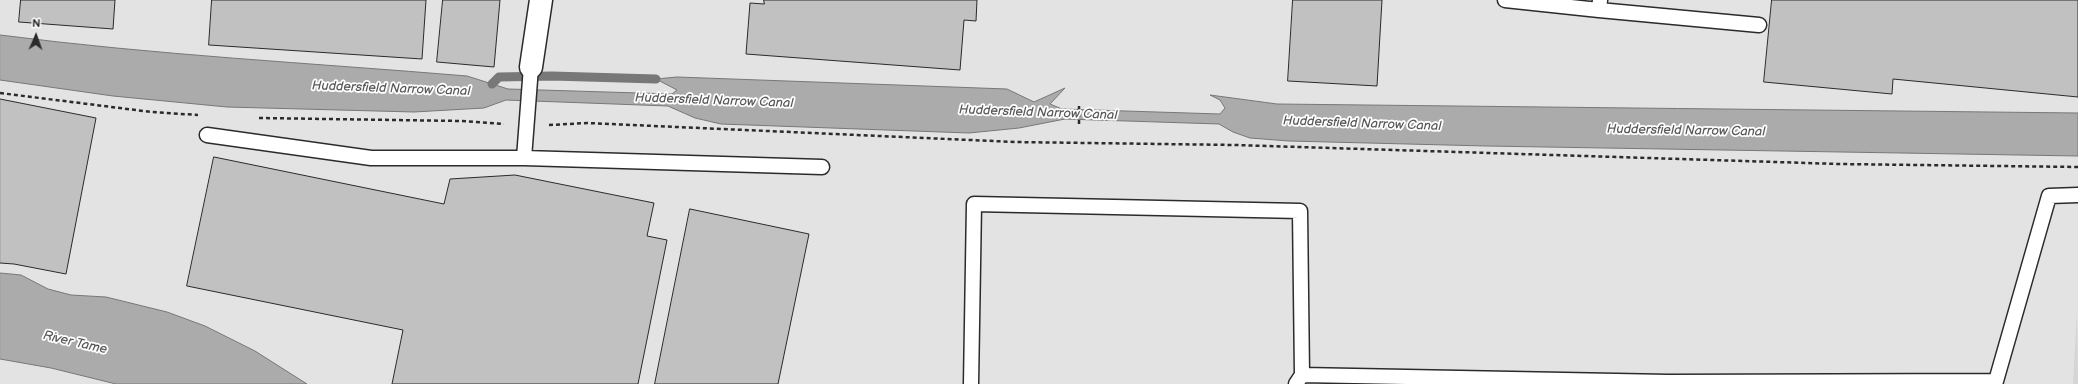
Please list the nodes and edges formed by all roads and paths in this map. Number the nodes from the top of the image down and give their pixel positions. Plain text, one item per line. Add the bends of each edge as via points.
1 (541, 0) edge
2 (1505, 0) edge
3 (1600, 5) edge
4 (1759, 25) dead end
5 (531, 68) joint
6 (0, 92) edge
7 (1080, 105) dead end
8 (205, 115) dead end
9 (251, 118) dead end
10 (461, 121) dead end
11 (587, 123) dead end
12 (1079, 124) dead end
13 (207, 135) dead end
14 (524, 158) junction
15 (822, 167) dead end
16 (2078, 167) edge
17 (2078, 196) edge
18 (1299, 379) edge
19 (971, 384) edge

1 - 5 street
2 - 3 lane
3 - 4 lane
5 - 14 lane
6 - 8 path via 151,112
7 - 12 path
9 - 10 path
11 - 16 path via 1015,142 1235,145 1831,163
13 - 14 lane via 371,158
14 - 15 lane
17 - 18 lane via 2049,196 1996,381
18 - 19 lane via 1300,212 974,204

